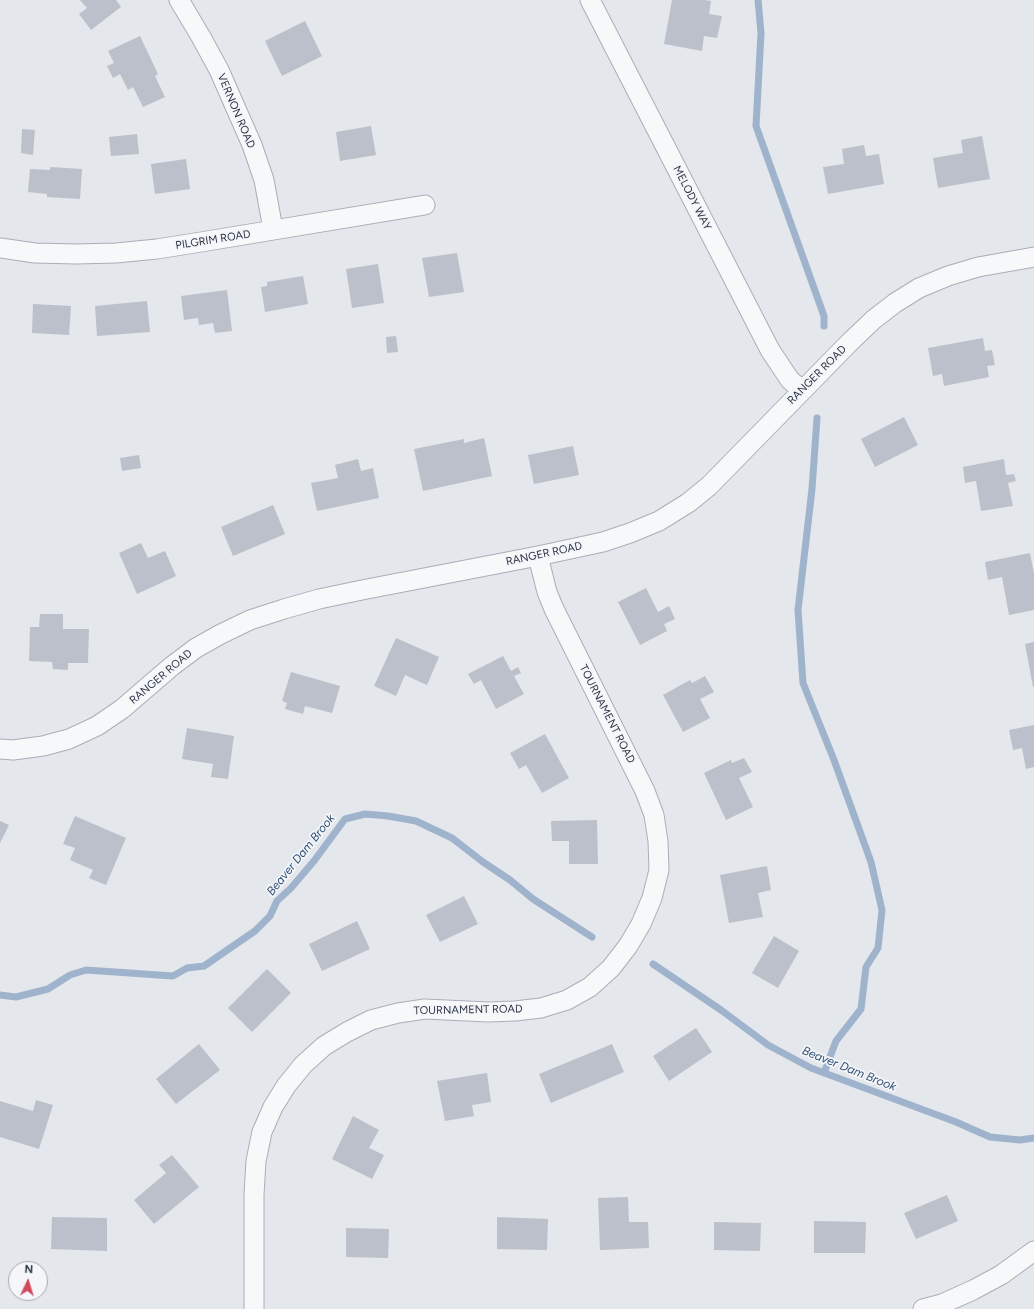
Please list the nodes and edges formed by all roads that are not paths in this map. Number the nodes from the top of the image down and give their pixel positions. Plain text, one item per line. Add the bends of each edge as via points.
1 (179, 0) edge
2 (590, 0) edge
3 (425, 205) dead end
4 (273, 230) junction
5 (0, 248) edge
6 (1034, 257) edge
7 (802, 390) junction
8 (538, 556) junction
9 (0, 749) edge
10 (1034, 1251) edge
11 (254, 1309) edge
12 (923, 1309) edge

1 - 4 street, VERNON ROAD via 219,70 246,131 264,180
2 - 7 street, MELODY WAY via 770,350 790,380
3 - 4 street, PILGRIM ROAD
4 - 5 street, PILGRIM ROAD via 179,246 116,253 42,253
6 - 7 street, RANGER ROAD via 978,267 919,288 873,320
7 - 8 street, RANGER ROAD via 709,486 688,503 659,521 630,533 603,542
8 - 9 street, RANGER ROAD via 320,599 250,620 196,648 122,710 97,726 69,739 43,746
8 - 11 street, TOURNAMENT ROAD via 554,609 645,791 654,815 659,870 652,898 641,924 612,968 590,987 567,1000 541,1008 515,1011 425,1009 398,1013 371,1020 347,1032 324,1046 303,1065 273,1107 262,1132 256,1161
10 - 12 street via 1001,1275 973,1290 942,1304

